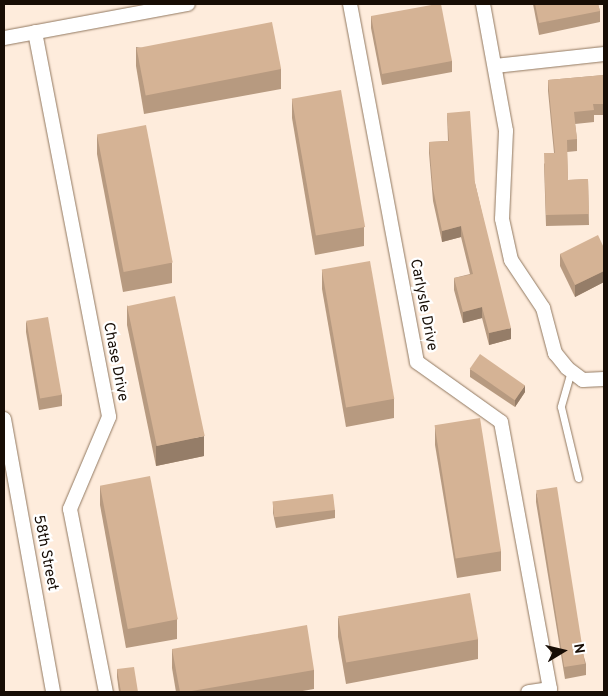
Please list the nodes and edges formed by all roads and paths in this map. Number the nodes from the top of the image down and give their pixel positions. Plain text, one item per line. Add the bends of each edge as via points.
1 (188, 4) edge
2 (350, 4) edge
3 (483, 4) edge
4 (35, 32) junction
5 (4, 38) edge
6 (604, 54) edge
7 (495, 66) junction
8 (571, 372) junction
9 (604, 379) edge
10 (4, 419) edge
11 (578, 478) dead end
12 (53, 692) edge
13 (106, 692) edge
14 (528, 692) edge

1 - 4 street
2 - 14 street, Carlysle Drive via 417,362 501,422 550,689
3 - 7 street
4 - 5 street
4 - 13 street, Chase Drive via 109,417 70,509
6 - 7 street
7 - 8 street via 506,131 502,219 511,260 543,308 555,353
8 - 9 street via 583,380
8 - 11 lane via 561,407
10 - 12 street, 58th Street

